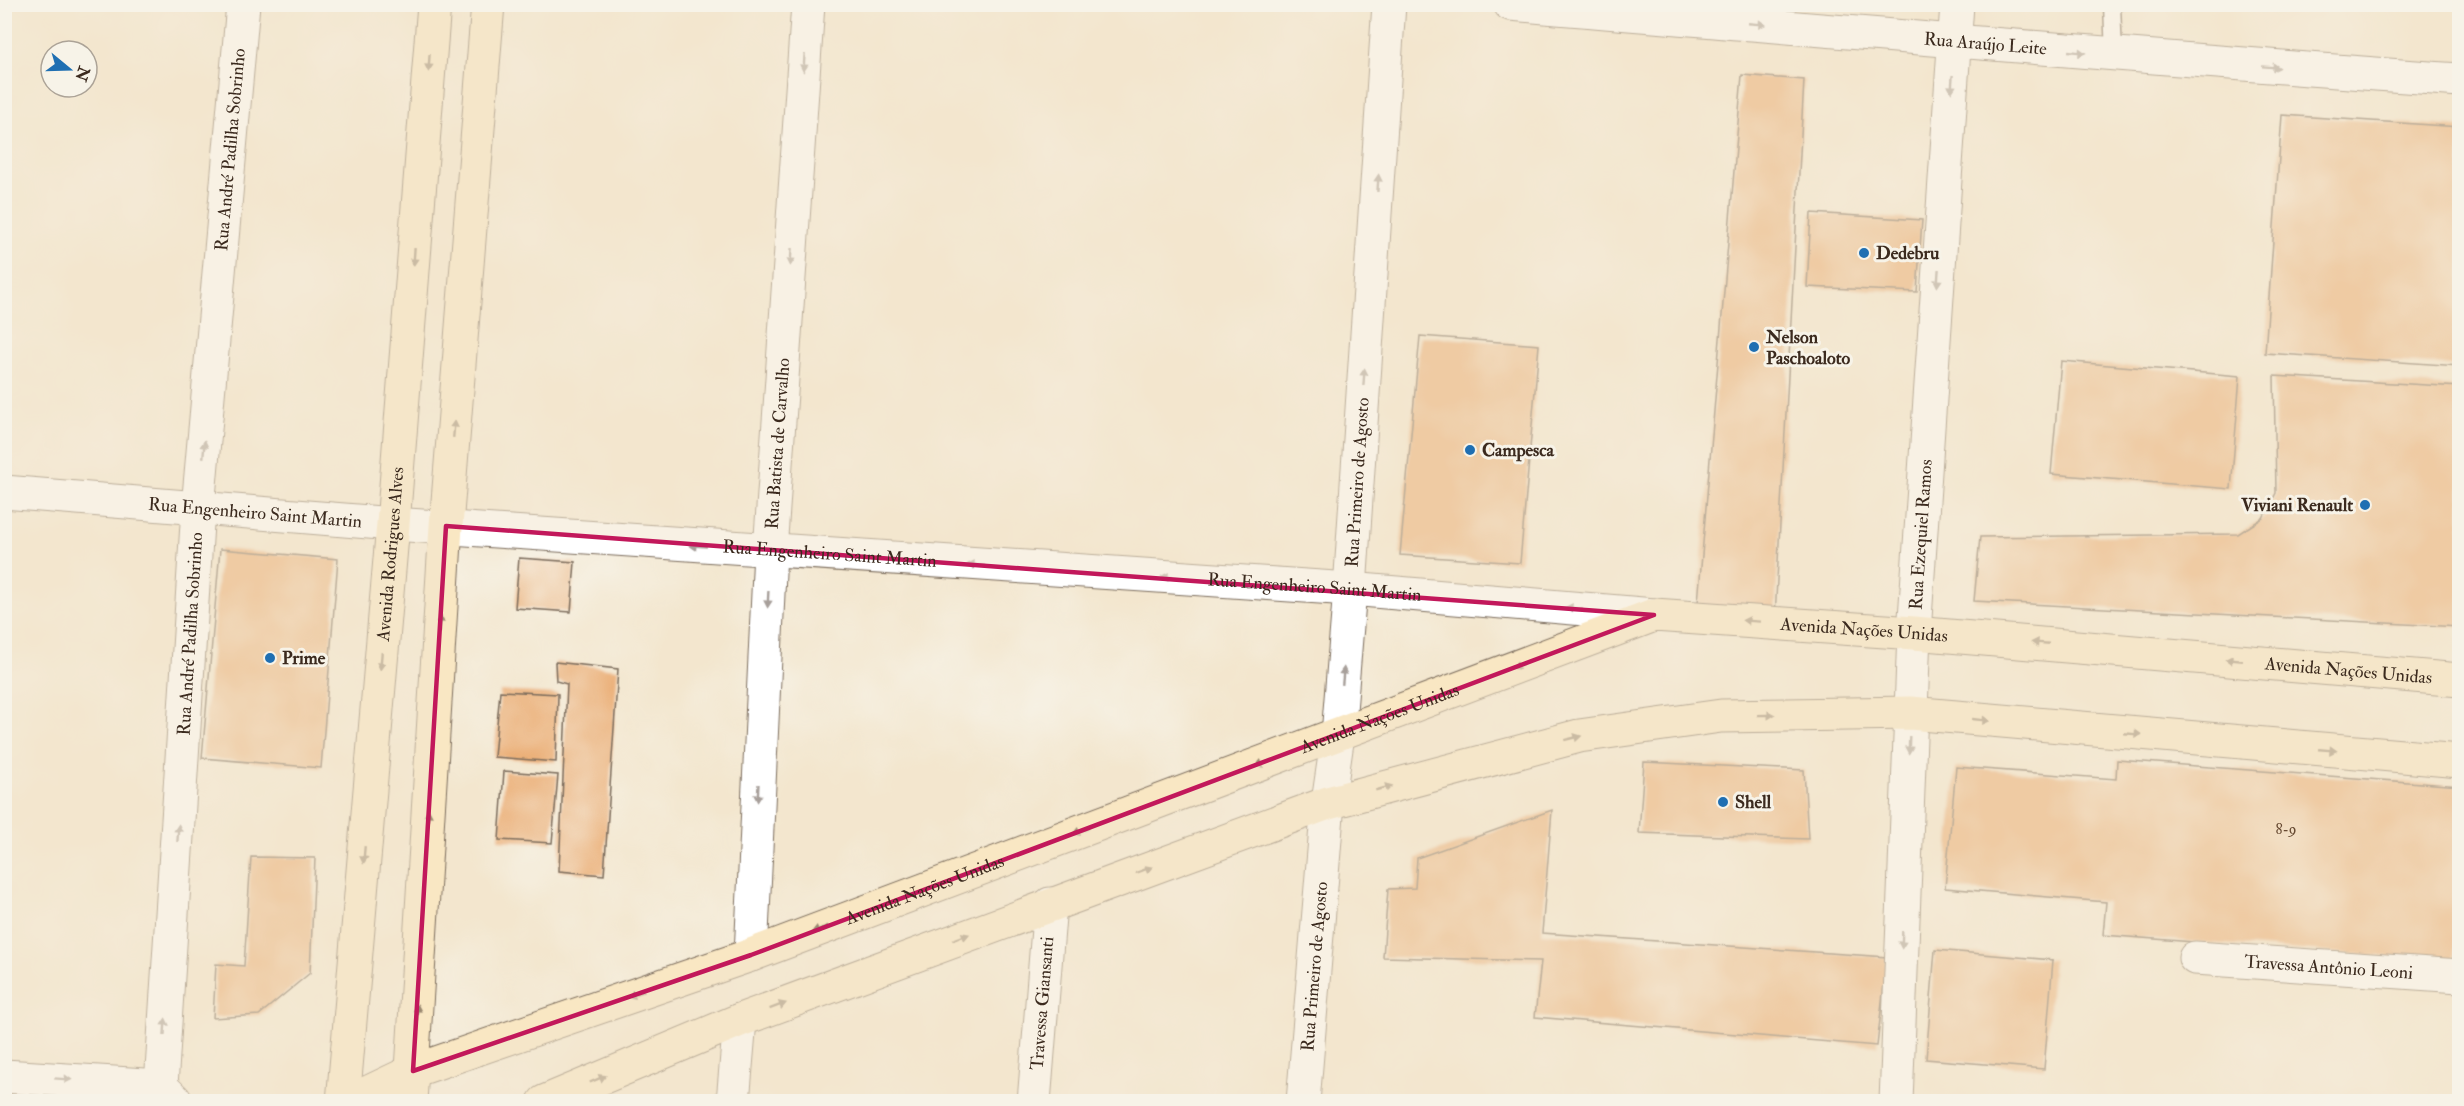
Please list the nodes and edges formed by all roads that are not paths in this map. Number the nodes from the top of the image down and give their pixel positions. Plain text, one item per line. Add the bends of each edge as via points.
1 (243, 4) edge
2 (434, 4) edge
3 (488, 4) edge
4 (808, 4) edge
5 (1389, 4) edge
6 (1510, 4) edge
7 (1957, 4) edge
8 (2112, 4) edge
9 (1955, 40) junction
10 (2114, 56) junction
11 (2460, 80) edge
12 (4, 492) edge
13 (198, 508) junction
14 (393, 524) junction
15 (446, 526) junction
16 (770, 551) junction
17 (1350, 589) junction
18 (1653, 615) junction
19 (1914, 633) junction
20 (2460, 680) edge
21 (1910, 713) junction
22 (1338, 735) junction
23 (2460, 761) edge
24 (1328, 803) junction
25 (1050, 904) junction
26 (751, 955) junction
27 (2195, 958) dead end
28 (2460, 976) edge
29 (740, 1020) junction
30 (4, 1076) edge
31 (412, 1086) edge
32 (169, 1094) edge
33 (343, 1101) edge
34 (348, 1101) edge
35 (544, 1101) edge
36 (733, 1101) edge
37 (1034, 1101) edge
38 (1303, 1101) edge
39 (1896, 1101) edge

13 -> 1 street, Rua André Padilha Sobrinho
2 -> 14 main road, Avenida Rodrigues Alves
15 -> 3 main road
4 -> 16 street, Rua Batista de Carvalho
17 -> 5 street, Rua Primeiro de Agosto
6 -> 9 street, Rua Araújo Leite
7 - 9 street, Rua Ezequiel Ramos
8 - 10 lane
9 -> 10 street, Rua Araújo Leite
9 -> 19 street, Rua Ezequiel Ramos
10 -> 11 street, Rua Araújo Leite
12 - 13 street, Rua Engenheiro Saint Martin
13 - 14 street, Rua Engenheiro Saint Martin
32 -> 13 street, Rua André Padilha Sobrinho
14 - 15 street, Rua Engenheiro Saint Martin
14 -> 33 main road, Avenida Rodrigues Alves
16 -> 15 street, Rua Engenheiro Saint Martin
31 -> 15 main road
17 -> 16 street, Rua Engenheiro Saint Martin
16 -> 26 street, Rua Batista de Carvalho
18 -> 17 street, Rua Engenheiro Saint Martin
22 -> 17 street, Rua Primeiro de Agosto
19 -> 18 main road, Avenida Nações Unidas
18 -> 22 main road, Avenida Nações Unidas
20 -> 19 main road, Avenida Nações Unidas
19 - 21 street, Rua Ezequiel Ramos
21 -> 23 main road
24 -> 21 main road via 1579,736 1721,716
21 -> 39 street, Rua Ezequiel Ramos
22 - 24 street, Rua Primeiro de Agosto
22 -> 26 main road, Avenida Nações Unidas
25 -> 24 main road
24 - 38 street, Rua Primeiro de Agosto
29 -> 25 main road
25 - 37 street, Travessa Giansanti
26 -> 31 main road, Avenida Nações Unidas
27 - 28 street, Travessa Antônio Leoni
35 -> 29 main road
29 - 36 street
30 -> 32 street
31 - 34 main road, Avenida Nações Unidas

